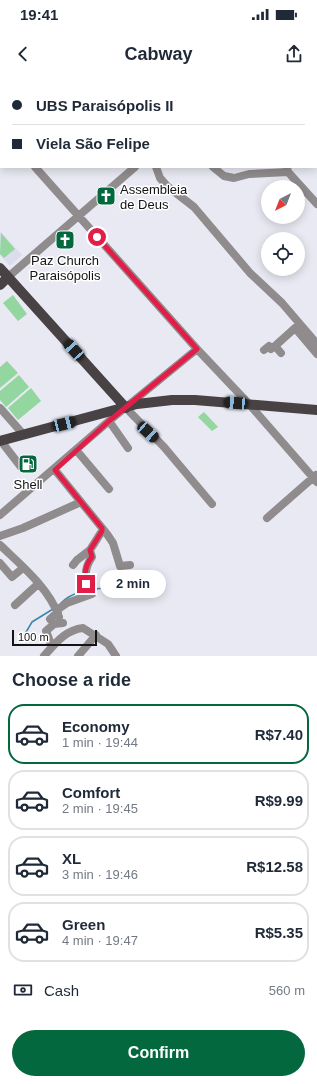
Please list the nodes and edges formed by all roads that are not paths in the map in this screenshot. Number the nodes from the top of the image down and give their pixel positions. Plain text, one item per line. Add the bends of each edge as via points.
1 (36, 168) edge
2 (134, 168) edge
3 (156, 168) edge
4 (214, 168) edge
5 (287, 169) edge
6 (317, 204) edge
7 (78, 215) junction
8 (0, 268) edge
9 (8, 277) junction
10 (0, 285) edge
11 (317, 344) edge
12 (275, 346) junction
13 (197, 349) junction
14 (264, 350) dead end
15 (281, 353) dead end
16 (317, 354) edge
17 (249, 404) junction
18 (0, 408) edge
19 (126, 408) junction
20 (317, 410) edge
21 (109, 421) junction
22 (62, 424) junction
23 (23, 434) junction
24 (1, 445) edge
25 (128, 448) dead end
26 (77, 451) junction
27 (21, 467) dead end
28 (55, 470) junction
29 (316, 478) edge
30 (109, 489) dead end
31 (81, 502) junction
32 (212, 504) dead end
33 (0, 516) edge
34 (267, 518) dead end
35 (101, 530) junction
36 (0, 536) edge
37 (0, 545) edge
38 (90, 550) junction
39 (0, 563) edge
40 (73, 565) dead end
41 (130, 565) dead end
42 (24, 568) junction
43 (38, 584) junction
44 (86, 584) dead end
45 (92, 594) dead end
46 (16, 605) dead end
47 (59, 616) junction
48 (96, 635) junction
49 (52, 647) junction
50 (46, 655) edge
51 (78, 656) edge
52 (116, 656) edge

1 - 7 street
2 - 7 street
3 - 11 street via 167,186 194,207 250,273
4 - 5 street via 224,176 234,178
5 - 6 street
7 - 9 street
7 - 13 street
8 - 9 main road
9 - 10 main road
9 - 19 main road
12 - 14 street via 272,349 269,346
12 - 15 street
12 - 16 street via 294,328
13 - 17 street
13 - 19 street
17 - 19 main road via 172,400
17 - 20 main road
17 - 29 street
18 - 23 street
19 - 21 street
19 - 22 main road
19 - 32 street via 164,447
21 - 25 street
21 - 26 street
22 - 23 main road
22 - 24 main road via 56,429
23 - 24 main road via 24,437
24 - 27 street
26 - 28 street
26 - 30 street
28 - 31 street
28 - 33 street
29 - 34 street
31 - 35 street
31 - 36 street
35 - 38 street
35 - 41 street via 113,543 121,567
37 - 42 street
38 - 40 street
38 - 44 street via 92,557 87,563
39 - 42 street via 12,577
42 - 43 street
43 - 46 street
43 - 47 street
45 - 47 street via 67,603
47 - 49 street via 50,619 54,624 45,633
48 - 49 street via 83,628 68,633
48 - 51 street
48 - 52 street via 108,644
49 - 50 street

